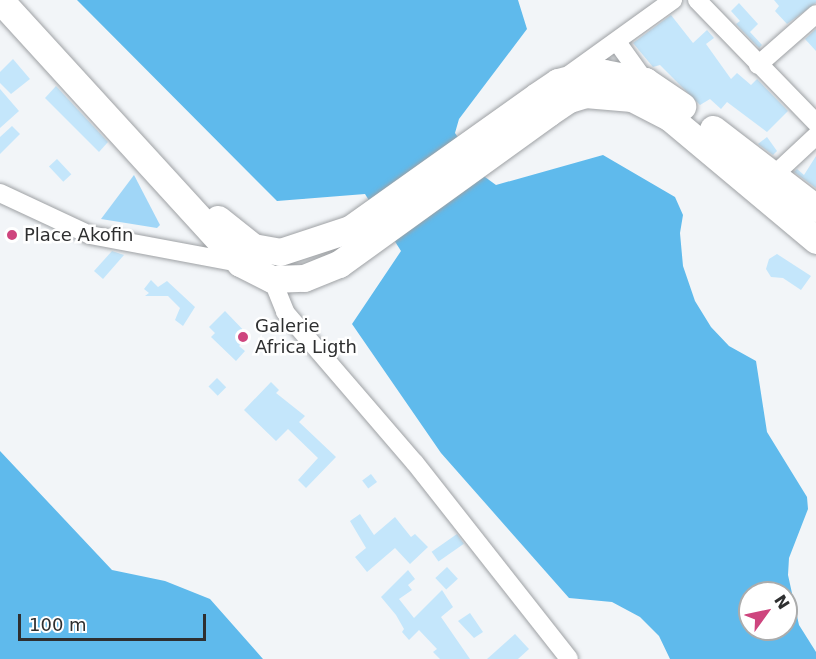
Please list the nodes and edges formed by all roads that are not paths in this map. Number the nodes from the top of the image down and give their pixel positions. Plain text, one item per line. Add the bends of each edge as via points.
1 (0, 0) edge
2 (25, 0) edge
3 (673, 0) edge
4 (697, 0) edge
5 (816, 14) edge
6 (617, 42) junction
7 (758, 65) junction
8 (645, 81) junction
9 (558, 82) junction
10 (816, 123) edge
11 (503, 134) junction
12 (816, 136) edge
13 (774, 175) junction
14 (0, 193) edge
15 (816, 208) edge
16 (356, 238) junction
17 (816, 240) edge
18 (240, 263) junction
19 (272, 279) junction
20 (569, 659) edge

1 - 18 highway
2 - 16 highway via 222,224 238,237 253,247 280,252
3 - 6 street
4 - 7 street
5 - 7 street
6 - 8 street
6 - 9 street
7 - 10 street
8 - 9 highway via 604,73
8 - 13 highway
9 - 11 highway
11 - 16 highway
11 - 17 highway via 568,99 609,93 632,98 694,135
12 - 13 street
13 - 15 highway
14 - 18 street via 90,235
16 - 19 highway via 319,274
18 - 19 highway
19 - 20 street via 285,312 415,463

